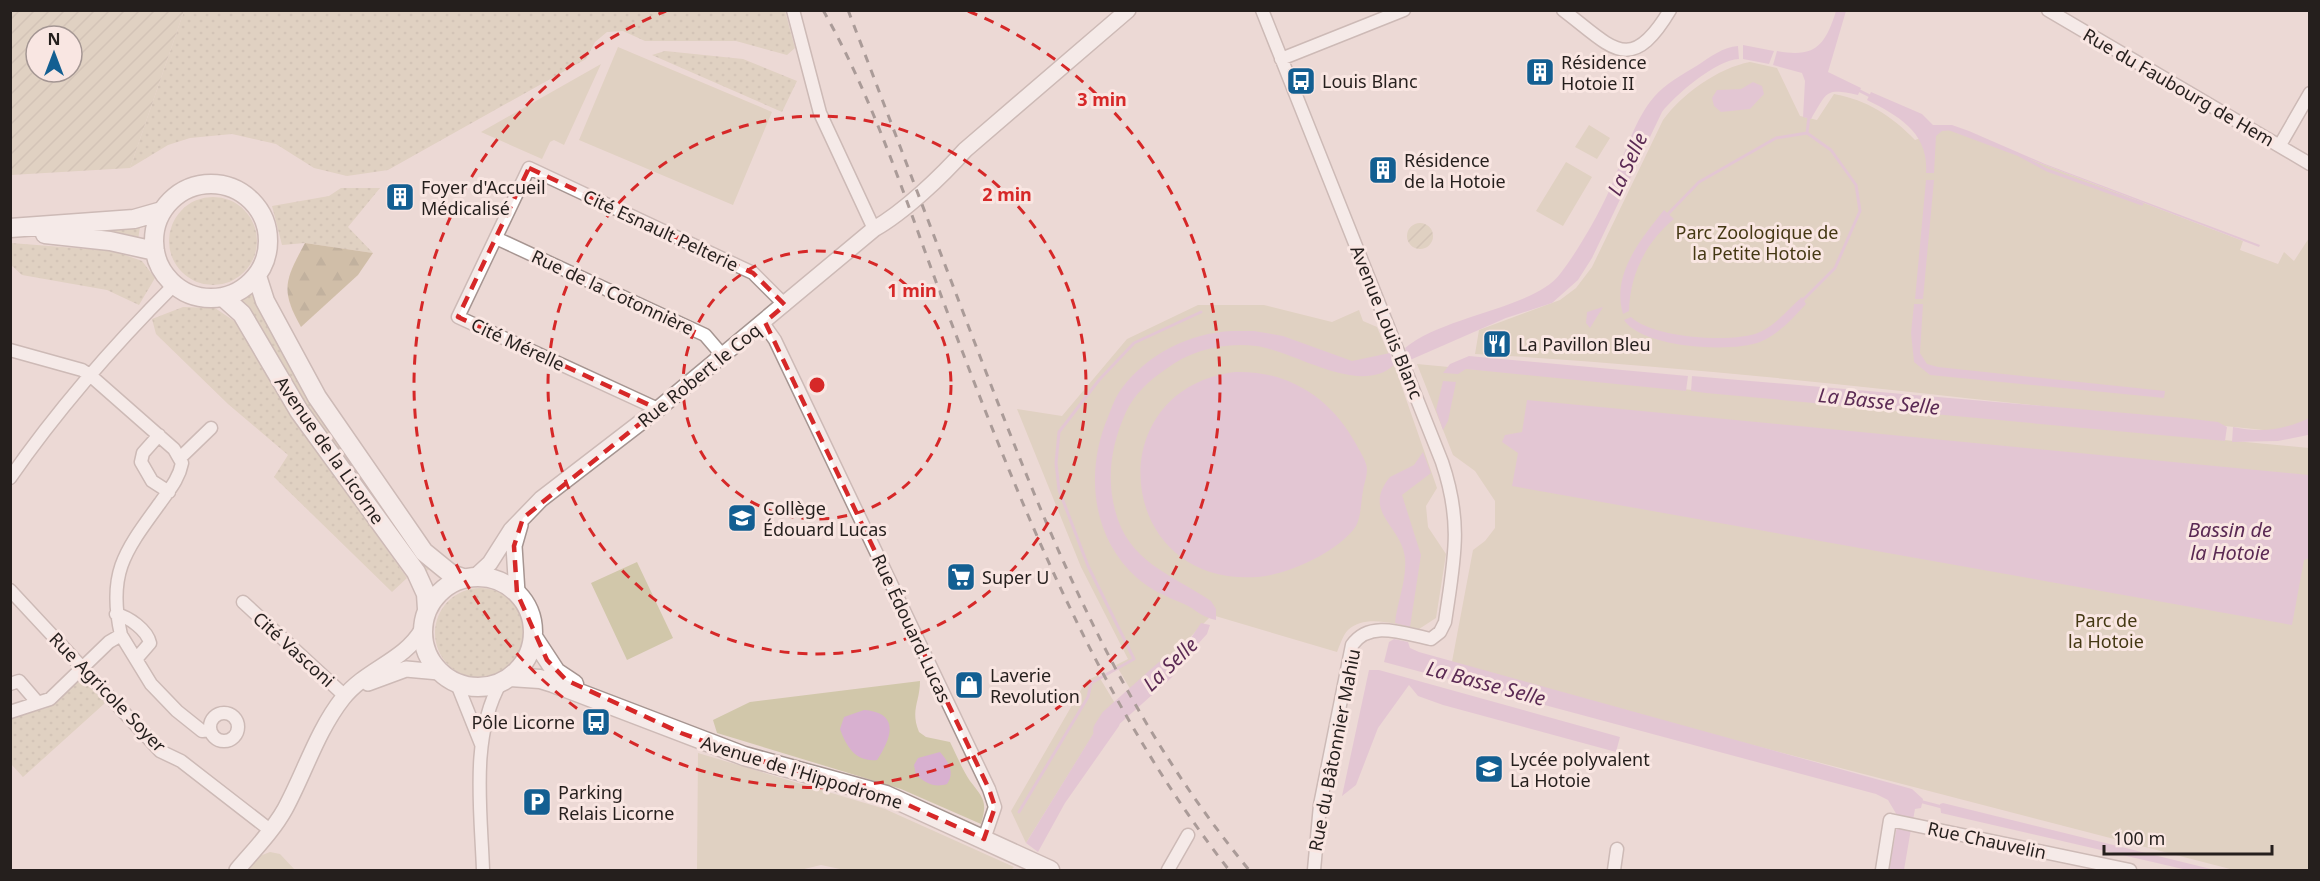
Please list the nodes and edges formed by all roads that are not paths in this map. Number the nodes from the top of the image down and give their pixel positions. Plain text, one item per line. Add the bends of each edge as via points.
1 (793, 10) edge
2 (1262, 10) edge
3 (1404, 10) edge
4 (1563, 10) edge
5 (1670, 10) edge
6 (2048, 10) edge
7 (1120, 13) edge
8 (1281, 59) junction
9 (2310, 93) edge
10 (2280, 145) junction
11 (2310, 164) edge
12 (162, 211) junction
13 (874, 229) junction
14 (10, 230) edge
15 (496, 238) junction
16 (154, 252) junction
17 (257, 276) junction
18 (174, 285) junction
19 (223, 297) junction
20 (785, 304) junction
21 (763, 323) junction
22 (10, 350) edge
23 (723, 356) junction
24 (91, 376) junction
25 (658, 409) junction
26 (211, 428) dead end
27 (159, 435) junction
28 (181, 457) junction
29 (10, 478) edge
30 (168, 492) junction
31 (523, 518) junction
32 (469, 577) junction
33 (10, 590) edge
34 (518, 593) junction
35 (243, 602) dead end
36 (427, 609) junction
37 (116, 614) junction
38 (422, 630) junction
39 (121, 635) junction
40 (1410, 635) joint
41 (533, 637) junction
42 (137, 658) junction
43 (83, 666) junction
44 (439, 672) junction
45 (506, 680) junction
46 (10, 684) edge
47 (457, 684) junction
48 (349, 693) junction
49 (38, 703) junction
50 (618, 706) junction
51 (10, 712) edge
52 (210, 730) dead end
53 (482, 745) junction
54 (270, 830) junction
55 (1188, 835) dead end
56 (984, 839) junction
57 (1617, 849) dead end
58 (1045, 868) edge
59 (2116, 869) edge
60 (237, 870) edge
61 (483, 870) edge
62 (1168, 870) edge
63 (1314, 870) edge
64 (1614, 870) edge
65 (1882, 870) edge
66 (2130, 870) edge

1 - 13 street via 820,113
2 - 8 street, Avenue Louis Blanc
3 - 8 street
4 - 5 street via 1609,45 1625,50 1645,45 1656,35
6 - 10 street, Rue du Faubourg de Hem
7 - 13 street, Rue Robert le Coq via 965,150 904,197
8 - 40 street, Avenue Louis Blanc via 1450,485 1455,510 1455,552 1445,622 1431,639
9 - 10 street
10 - 11 street, Rue du Faubourg de Hem
12 - 14 main road via 134,219
12 - 16 main road via 156,224
12 - 17 main road via 182,192 208,183 227,185 244,193 258,206 267,223 266,260
13 - 20 street, Rue Robert le Coq
14 - 16 main road via 110,241
15 - 20 street, Cité Esnault Pelterie via 529,168 753,273
15 - 23 street, Rue de la Cotonnière via 705,335
15 - 25 street, Cité Mérelle via 458,317
16 - 18 main road via 161,270
17 - 19 main road via 247,286
17 - 32 main road, Avenue de la Licorne via 265,301 317,397 424,552 452,574
18 - 19 main road via 197,296
18 - 24 street
19 - 36 main road, Avenue de la Licorne via 242,314 299,411 416,572 426,594
20 - 21 street, Rue Robert le Coq
21 - 23 street, Rue Robert le Coq
21 - 56 street, Rue Édouard Lucas via 989,789 995,807
22 - 24 street
23 - 25 street, Rue Robert le Coq
24 - 27 street
24 - 29 street
25 - 31 street, Rue Robert le Coq via 572,474
26 - 28 street
27 - 28 street
27 - 30 street via 142,453 141,462 152,481
28 - 30 street via 180,473
30 - 37 street via 124,557 117,578
31 - 32 street, Rue Robert le Coq via 490,563
31 - 34 street via 514,546
32 - 34 main road via 505,584
32 - 36 main road via 448,585
33 - 43 street, Rue Agricole Soyer
34 - 41 main road via 530,613
35 - 48 street, Cité Vasconi
36 - 38 main road
37 - 39 street
37 - 42 street via 127,617 149,638 150,643
38 - 44 main road via 426,652
38 - 48 street via 399,656 366,675
39 - 42 street
39 - 43 street
40 - 63 street, Rue du Bâtonnier Mahiu via 1391,631 1362,633 1352,645 1319,816
41 - 45 main road via 526,660
41 - 50 main road, Avenue de l'Hippodrome via 556,672
42 - 52 street via 151,684 177,711 202,731
43 - 49 street via 50,699
43 - 54 street, Rue Agricole Soyer via 160,751 181,761
44 - 47 main road
44 - 48 street via 406,669
45 - 47 main road via 479,687
45 - 50 main road, Avenue de l'Hippodrome via 540,679
45 - 53 street via 495,693
46 - 49 street via 19,681
47 - 53 street
48 - 54 street via 318,740 285,810
49 - 51 street
50 - 56 main road, Avenue de l'Hippodrome via 744,756 886,795
53 - 61 street
54 - 60 street
55 - 62 street
56 - 58 main road, Avenue de l'Hippodrome
57 - 64 street
59 - 65 street, Rue Chauvelin via 1890,820
59 - 66 street, Rue Chauvelin

